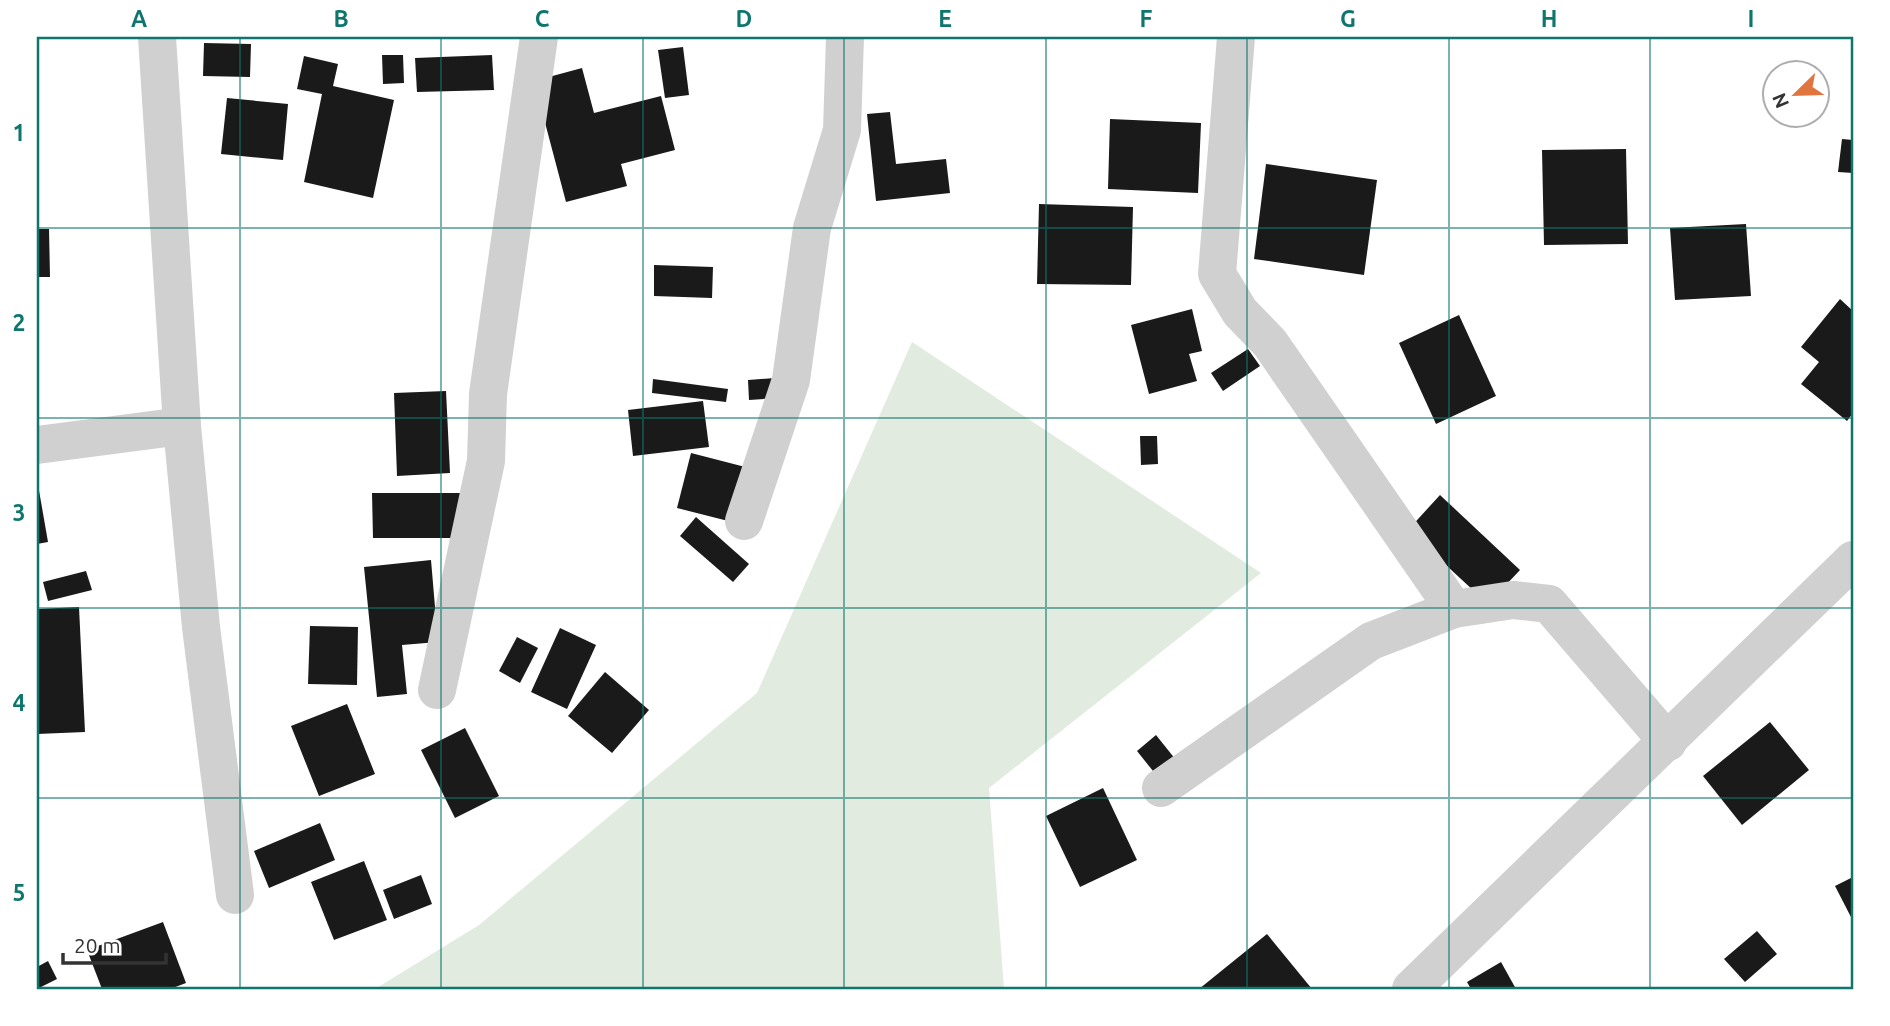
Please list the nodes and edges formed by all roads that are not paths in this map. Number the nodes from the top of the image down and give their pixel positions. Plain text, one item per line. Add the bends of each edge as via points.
1 (157, 37) edge
2 (539, 37) edge
3 (845, 37) edge
4 (1236, 37) edge
5 (182, 426) junction
6 (37, 445) edge
7 (744, 521) dead end
8 (1853, 560) edge
9 (1454, 609) junction
10 (437, 690) dead end
11 (1668, 742) junction
12 (1161, 788) dead end
13 (235, 895) dead end
14 (1411, 989) edge

1 - 5 street
2 - 10 street via 488,394 486,461
3 - 7 street via 842,130 812,228 791,380
4 - 9 street via 1217,274
5 - 6 street
5 - 13 street via 201,627
8 - 11 street
9 - 11 street via 1513,600 1549,604
9 - 12 street via 1371,641
11 - 14 street

